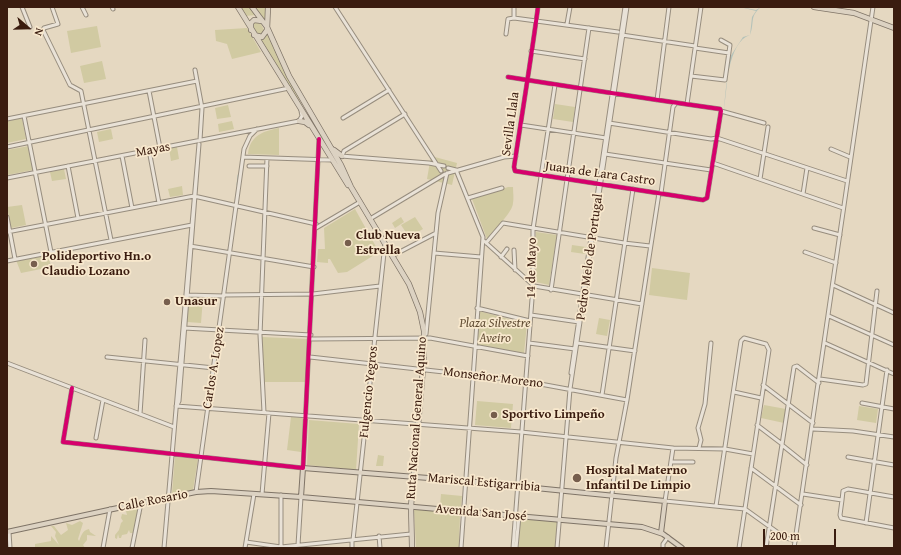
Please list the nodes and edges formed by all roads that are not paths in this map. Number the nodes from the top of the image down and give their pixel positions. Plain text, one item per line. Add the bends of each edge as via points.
1 (22, 7) edge
2 (52, 7) edge
3 (82, 7) edge
4 (238, 7) edge
5 (252, 7) edge
6 (268, 7) edge
7 (335, 7) edge
8 (514, 7) edge
9 (538, 7) edge
10 (570, 7) edge
11 (626, 7) edge
12 (669, 7) edge
13 (701, 7) edge
14 (814, 7) edge
15 (873, 7) edge
16 (86, 15) dead end
17 (514, 18) junction
18 (568, 18) junction
19 (871, 18) junction
20 (245, 19) junction
21 (536, 20) junction
22 (261, 21) junction
23 (567, 24) junction
24 (573, 25) junction
25 (30, 27) dead end
26 (267, 28) junction
27 (589, 28) junction
28 (894, 28) edge
29 (251, 30) junction
30 (506, 34) dead end
31 (621, 34) junction
32 (254, 35) junction
33 (721, 40) dead end
34 (665, 42) junction
35 (695, 47) junction
36 (531, 51) junction
37 (729, 53) junction
38 (585, 59) junction
39 (195, 70) dead end
40 (690, 76) junction
41 (508, 77) dead end
42 (527, 80) junction
43 (197, 81) junction
44 (555, 84) junction
45 (289, 88) junction
46 (581, 88) junction
47 (389, 90) junction
48 (149, 91) junction
49 (613, 93) junction
50 (657, 100) junction
51 (303, 101) junction
52 (676, 103) junction
53 (84, 104) junction
54 (687, 104) junction
55 (202, 106) junction
56 (300, 106) junction
57 (721, 111) junction
58 (405, 114) junction
59 (305, 115) junction
60 (24, 116) junction
61 (154, 117) junction
62 (343, 118) dead end
63 (7, 119) edge
64 (300, 121) junction
65 (609, 122) junction
66 (764, 124) dead end
67 (521, 125) junction
68 (768, 126) dead end
69 (257, 129) junction
70 (548, 130) junction
71 (89, 131) junction
72 (314, 131) junction
73 (320, 131) junction
74 (670, 132) junction
75 (575, 134) junction
76 (606, 138) junction
77 (717, 138) junction
78 (319, 139) junction
79 (199, 142) junction
80 (29, 143) junction
81 (7, 147) edge
82 (160, 148) junction
83 (831, 149) dead end
84 (149, 150) junction
85 (764, 153) junction
86 (604, 154) junction
87 (122, 156) junction
88 (343, 156) junction
89 (516, 156) junction
90 (243, 157) junction
91 (850, 157) junction
92 (267, 158) junction
93 (334, 158) junction
94 (319, 160) junction
95 (95, 161) junction
96 (665, 163) junction
97 (713, 163) junction
98 (438, 164) junction
99 (340, 165) junction
100 (68, 166) junction
101 (250, 166) dead end
102 (267, 166) junction
103 (444, 166) junction
104 (448, 168) junction
105 (807, 168) junction
106 (456, 170) junction
107 (711, 170) junction
108 (441, 171) junction
109 (35, 172) junction
110 (516, 172) joint
111 (447, 173) junction
112 (541, 176) junction
113 (7, 178) edge
114 (760, 179) junction
115 (568, 180) junction
116 (847, 181) junction
117 (600, 184) junction
118 (351, 187) junction
119 (502, 188) dead end
120 (633, 189) junction
121 (660, 193) junction
122 (802, 194) junction
123 (194, 196) junction
124 (468, 198) junction
125 (360, 202) junction
126 (159, 203) junction
127 (237, 206) junction
128 (132, 208) junction
129 (844, 208) junction
130 (265, 212) junction
131 (105, 213) junction
132 (7, 217) edge
133 (78, 218) junction
134 (370, 219) junction
135 (46, 225) junction
136 (192, 225) junction
137 (316, 226) junction
138 (533, 228) junction
139 (814, 228) dead end
140 (8, 232) edge
141 (560, 232) junction
142 (436, 233) junction
143 (840, 235) junction
144 (592, 238) junction
145 (111, 240) junction
146 (483, 240) junction
147 (625, 243) junction
148 (385, 244) junction
149 (486, 244) junction
150 (190, 246) junction
151 (650, 246) junction
152 (507, 249) dead end
153 (514, 250) dead end
154 (51, 252) junction
155 (805, 252) dead end
156 (230, 253) junction
157 (434, 253) junction
158 (392, 256) junction
159 (501, 257) junction
160 (263, 258) junction
161 (481, 258) junction
162 (16, 259) junction
163 (7, 261) edge
164 (836, 263) junction
165 (314, 267) junction
166 (514, 270) junction
167 (833, 285) junction
168 (380, 286) junction
169 (533, 286) junction
170 (552, 290) junction
171 (878, 291) dead end
172 (187, 294) junction
173 (313, 294) junction
174 (262, 295) junction
175 (583, 295) junction
176 (224, 296) junction
177 (617, 300) junction
178 (642, 304) junction
179 (876, 305) junction
180 (478, 308) junction
181 (429, 311) junction
182 (420, 312) junction
183 (894, 313) edge
184 (531, 315) junction
185 (829, 316) junction
186 (530, 321) junction
187 (579, 322) junction
188 (183, 328) junction
189 (220, 330) junction
190 (260, 333) junction
191 (872, 335) junction
192 (311, 337) junction
193 (424, 338) junction
194 (374, 339) junction
195 (145, 340) dead end
196 (529, 343) junction
197 (577, 343) junction
198 (711, 343) dead end
199 (825, 343) junction
200 (894, 345) edge
201 (475, 346) junction
202 (610, 346) junction
203 (575, 349) junction
204 (634, 351) junction
205 (106, 356) dead end
206 (528, 356) junction
207 (310, 357) junction
208 (144, 361) junction
209 (868, 362) junction
210 (7, 363) edge
211 (372, 363) junction
212 (180, 365) junction
213 (214, 368) junction
214 (423, 370) junction
215 (887, 370) junction
216 (894, 374) edge
217 (473, 375) junction
218 (820, 379) junction
219 (526, 382) junction
220 (819, 383) junction
221 (763, 385) junction
222 (72, 388) junction
223 (570, 389) junction
224 (734, 392) junction
225 (602, 395) junction
226 (761, 398) junction
227 (103, 400) junction
228 (627, 400) junction
229 (862, 403) dead end
230 (789, 404) junction
231 (176, 405) junction
232 (882, 407) junction
233 (208, 408) junction
234 (894, 409) edge
235 (264, 412) junction
236 (269, 413) junction
237 (140, 414) junction
238 (307, 416) junction
239 (366, 420) junction
240 (813, 423) junction
241 (417, 424) junction
242 (757, 425) junction
243 (174, 427) junction
244 (470, 428) junction
245 (812, 429) junction
246 (521, 432) junction
247 (878, 434) junction
248 (566, 437) junction
249 (894, 437) edge
250 (96, 438) dead end
251 (618, 442) junction
252 (782, 445) junction
253 (673, 448) junction
254 (699, 448) junction
255 (725, 449) junction
256 (172, 454) junction
257 (753, 454) junction
258 (200, 456) junction
259 (848, 457) dead end
260 (874, 461) junction
261 (671, 462) junction
262 (693, 462) dead end
263 (264, 464) junction
264 (807, 465) junction
265 (894, 465) edge
266 (303, 468) junction
267 (751, 468) junction
268 (360, 473) junction
269 (413, 477) junction
270 (466, 481) junction
271 (518, 486) junction
272 (776, 486) junction
273 (562, 490) junction
274 (196, 492) junction
275 (870, 493) junction
276 (254, 494) junction
277 (262, 494) junction
278 (803, 494) junction
279 (280, 495) junction
280 (611, 495) junction
281 (301, 497) junction
282 (894, 497) edge
283 (168, 498) junction
284 (842, 500) junction
285 (357, 501) junction
286 (665, 501) junction
287 (141, 503) junction
288 (801, 505) junction
289 (411, 506) junction
290 (716, 506) junction
291 (110, 509) junction
292 (745, 509) junction
293 (463, 511) junction
294 (517, 516) junction
295 (560, 520) junction
296 (866, 523) junction
297 (608, 524) junction
298 (770, 526) junction
299 (894, 528) edge
300 (8, 532) edge
301 (661, 533) junction
302 (411, 534) junction
303 (379, 536) junction
304 (668, 538) junction
305 (353, 540) junction
306 (796, 540) junction
307 (246, 542) junction
308 (324, 542) junction
309 (298, 545) junction
310 (281, 547) edge
311 (10, 548) edge
312 (103, 548) edge
313 (132, 548) edge
314 (164, 548) edge
315 (245, 548) edge
316 (325, 548) edge
317 (352, 548) edge
318 (380, 548) edge
319 (412, 548) edge
320 (461, 548) edge
321 (513, 548) edge
322 (516, 548) edge
323 (557, 548) edge
324 (606, 548) edge
325 (663, 548) edge
326 (682, 548) edge
327 (739, 548) edge
328 (766, 548) edge
329 (794, 548) edge

1 - 25 street
2 - 53 street via 58,22 43,30 70,85 80,90
3 - 16 street
4 - 20 highway, Ruta Nacional General Aquino
5 - 22 highway, Ruta Nacional General Aquino
6 - 26 highway
7 - 47 street
8 - 17 street
9 - 21 street, Sevilla Llala
10 - 18 street
11 - 31 street, Pedro Melo de Portugal
12 - 34 street
13 - 35 street
14 - 19 highway
15 - 19 street
17 - 21 street
17 - 30 street via 508,19
18 - 23 street
18 - 24 street
19 - 28 highway
19 - 91 street
20 - 22 highway via 250,17
20 - 29 highway, Ruta Nacional General Aquino
21 - 23 street
21 - 36 street, Sevilla Llala
22 - 26 highway, Ruta Nacional General Aquino
22 - 29 highway via 252,22
23 - 24 street
24 - 27 street
26 - 32 highway via 262,37
26 - 51 highway, Ruta Nacional General Aquino
27 - 31 street
27 - 38 street
29 - 32 highway, Ruta Nacional General Aquino
31 - 34 street
31 - 49 street, Pedro Melo de Portugal
32 - 45 highway, Ruta Nacional General Aquino
33 - 37 street via 730,44
34 - 35 street
34 - 50 street
35 - 37 street
35 - 40 street
36 - 38 street
36 - 42 street, Sevilla Llala
37 - 40 street via 725,80
38 - 46 street
39 - 43 street
40 - 54 street
41 - 42 street
42 - 44 street
42 - 67 street, Sevilla Llala
43 - 48 street
43 - 55 street
44 - 46 street
44 - 70 street, 14 de Mayo
45 - 55 street
45 - 56 highway, Ruta Nacional General Aquino
46 - 49 street
46 - 75 street
47 - 58 street
47 - 62 street
48 - 53 street
48 - 61 street
49 - 50 street
49 - 65 street, Pedro Melo de Portugal
50 - 52 street
51 - 59 highway
51 - 73 highway, Ruta Nacional General Aquino
52 - 54 street
52 - 74 street via 673,107
53 - 60 street
53 - 71 street
54 - 57 street
55 - 61 street
55 - 79 street
56 - 59 highway, Ruta Nacional General Aquino
56 - 64 street
57 - 66 street
57 - 77 street
58 - 88 street via 344,151
58 - 98 street
59 - 64 highway
59 - 72 highway, Ruta Nacional General Aquino
60 - 63 street
60 - 80 street
61 - 71 street
61 - 82 street
64 - 69 street, Mayas
64 - 72 highway via 306,122
65 - 74 street
65 - 76 street, Pedro Melo de Portugal
67 - 70 street
67 - 89 street, Sevilla Llala
68 - 85 street
69 - 79 street, Mayas
69 - 90 street, Carlos A. Lopez via 246,142
70 - 75 street
70 - 112 street, 14 de Mayo
71 - 80 street
71 - 95 street
72 - 78 highway, Ruta Nacional General Aquino
72 - 93 street
73 - 88 highway via 335,152
73 - 93 highway, Ruta Nacional General Aquino
74 - 77 street
74 - 96 street
75 - 76 street
75 - 115 street
76 - 86 street, Pedro Melo de Portugal
77 - 85 street
77 - 97 street
78 - 93 highway, Ruta Nacional General Aquino
78 - 94 street
79 - 82 street, Mayas
79 - 123 street
80 - 81 street
80 - 109 street
82 - 84 street, Mayas
83 - 91 street
84 - 87 street, Mayas
84 - 126 street
85 - 105 street
85 - 114 street
86 - 96 street
86 - 117 street, Pedro Melo de Portugal
87 - 95 street, Mayas
87 - 128 street
88 - 93 street
88 - 98 street
88 - 99 street
89 - 106 street
89 - 110 street, Sevilla Llala
90 - 92 street
90 - 127 street, Carlos A. Lopez
91 - 116 street
92 - 94 street
92 - 102 street
93 - 94 street
93 - 99 highway, Ruta Nacional General Aquino
93 - 118 highway, Ruta Nacional General Aquino
94 - 137 street
95 - 100 street, Mayas
95 - 131 street
96 - 107 street
96 - 121 street
97 - 107 street
97 - 114 street
98 - 103 street
98 - 108 street
99 - 118 highway, Ruta Nacional General Aquino
100 - 109 street, Mayas
100 - 133 street
101 - 102 street
102 - 130 street
103 - 104 street
103 - 108 street
104 - 106 street
104 - 111 street
105 - 116 street
105 - 122 street
106 - 111 street
106 - 124 street
107 - 121 street, Juana de Lara Castro via 707,198 703,200
108 - 111 street
109 - 113 street, Mayas
109 - 135 street
110 - 112 street, Juana de Lara Castro
111 - 134 street
111 - 142 street
112 - 115 street, Juana de Lara Castro
112 - 138 street, 14 de Mayo
114 - 122 street
115 - 117 street, Juana de Lara Castro
115 - 141 street
116 - 129 street
117 - 120 street, Juana de Lara Castro
117 - 144 street, Pedro Melo de Portugal
118 - 125 highway, Ruta Nacional General Aquino
119 - 124 street
120 - 121 street, Juana de Lara Castro
120 - 147 street
121 - 151 street
122 - 129 street
123 - 126 street
123 - 127 street
123 - 136 street
124 - 146 street via 482,231
125 - 134 highway, Ruta Nacional General Aquino
125 - 137 street
126 - 128 street
127 - 130 street
127 - 156 street, Carlos A. Lopez
128 - 131 street
129 - 143 street
130 - 137 street
130 - 160 street
131 - 133 street
131 - 145 street
132 - 140 street
133 - 135 street
134 - 148 highway, Ruta Nacional General Aquino
135 - 140 street
135 - 154 street
136 - 145 street
136 - 150 street
137 - 165 street
138 - 141 street
138 - 149 street via 503,223
138 - 169 street, 14 de Mayo
139 - 143 street
140 - 162 street
141 - 144 street
141 - 170 street
142 - 157 street
142 - 158 street
143 - 164 street
144 - 147 street
144 - 175 street, Pedro Melo de Portugal
145 - 154 street
146 - 149 street
146 - 161 street
147 - 151 street
147 - 177 street
148 - 158 highway, Ruta Nacional General Aquino
148 - 168 street, Fulgencio Yegros
149 - 159 street
150 - 156 street
150 - 172 street
151 - 178 street
152 - 159 street
153 - 166 street
154 - 162 street
155 - 164 street
156 - 160 street
156 - 176 street, Carlos A. Lopez
157 - 161 street
157 - 181 street
158 - 182 highway, Ruta Nacional General Aquino via 409,284
159 - 166 street
160 - 165 street
160 - 174 street
161 - 180 street
162 - 163 street
164 - 167 street
165 - 173 street
166 - 169 street
167 - 179 street
167 - 185 street
168 - 173 street
168 - 194 street, Fulgencio Yegros
169 - 170 street
169 - 184 street, 14 de Mayo
170 - 175 street
171 - 179 street
172 - 176 street
172 - 188 street
173 - 174 street
173 - 192 street
174 - 176 street
174 - 190 street
175 - 177 street
175 - 187 street, Pedro Melo de Portugal
176 - 189 street, Carlos A. Lopez
177 - 178 street
177 - 202 street
178 - 204 street
179 - 183 street
179 - 191 street
180 - 186 street
180 - 201 street
181 - 182 street
181 - 193 street
182 - 193 highway, Ruta Nacional General Aquino
184 - 186 street, 14 de Mayo
184 - 187 street
185 - 191 street
185 - 199 street
186 - 196 street, 14 de Mayo
187 - 197 street, Pedro Melo de Portugal
187 - 203 street, Pedro Melo de Portugal
188 - 189 street
188 - 212 street
189 - 190 street
189 - 213 street, Carlos A. Lopez
190 - 192 street
190 - 235 street
191 - 200 street
191 - 209 street
192 - 194 street
192 - 207 street
193 - 194 street
193 - 201 street
193 - 214 highway, Ruta Nacional General Aquino
194 - 211 street, Fulgencio Yegros
195 - 208 street
196 - 203 street
196 - 206 street, 14 de Mayo
197 - 202 street
197 - 203 street, Pedro Melo de Portugal
198 - 254 street via 705,404 698,433 701,440
199 - 209 street
199 - 218 street
201 - 206 street
201 - 217 street
202 - 204 street
202 - 225 street
203 - 223 street, Pedro Melo de Portugal
204 - 228 street
205 - 208 street
206 - 219 street, 14 de Mayo
207 - 211 street, Monseñor Moreno
207 - 238 street
208 - 212 street
208 - 237 street
209 - 215 street
209 - 218 street via 864,385
210 - 222 street
211 - 214 street, Monseñor Moreno
211 - 239 street, Fulgencio Yegros
212 - 213 street
212 - 231 street via 179,401
213 - 233 street, Carlos A. Lopez
214 - 217 street, Monseñor Moreno
214 - 241 highway, Ruta Nacional General Aquino
215 - 216 street
215 - 232 street
217 - 219 street, Monseñor Moreno
217 - 244 street
218 - 220 street
219 - 223 street, Monseñor Moreno
219 - 246 street, 14 de Mayo
220 - 230 street via 797,366 794,367
220 - 240 street
221 - 224 street via 769,348 766,344 744,338 741,341
221 - 226 street
221 - 230 street
222 - 227 street
222 - 256 street via 63,442
223 - 225 street, Monseñor Moreno
223 - 248 street, Pedro Melo de Portugal
224 - 226 street
224 - 255 street
225 - 228 street, Monseñor Moreno
226 - 242 street
227 - 237 street
227 - 250 street
228 - 251 street
229 - 232 street
230 - 240 street
230 - 252 street
231 - 233 street
231 - 243 street
232 - 234 street
232 - 247 street
233 - 235 street
233 - 258 street, Carlos A. Lopez
235 - 236 street
236 - 238 street
236 - 263 street
237 - 243 street
238 - 239 street
238 - 266 street
239 - 241 street
239 - 268 street, Fulgencio Yegros
240 - 245 street
241 - 244 street
241 - 269 highway, Ruta Nacional General Aquino
242 - 252 street
242 - 257 street
243 - 256 street
244 - 246 street
244 - 270 street
245 - 247 street
245 - 264 street
246 - 248 street
246 - 271 street, 14 de Mayo
247 - 249 street
247 - 260 street
248 - 251 street
248 - 273 street, Pedro Melo de Portugal
251 - 253 street
251 - 280 street
252 - 264 street
252 - 272 street
253 - 254 street
253 - 261 street
254 - 255 street
255 - 257 street
255 - 290 street
256 - 258 street
256 - 283 street
257 - 267 street
258 - 263 street
258 - 274 street, Carlos A. Lopez
259 - 260 street
260 - 265 street
260 - 275 street
261 - 262 street
261 - 286 street
263 - 266 street
263 - 277 street
264 - 278 street
266 - 268 main road, Mariscal Estigarribia
266 - 281 main road
267 - 272 street
267 - 292 street
268 - 269 main road, Mariscal Estigarribia
268 - 285 street, Fulgencio Yegros
269 - 270 main road, Mariscal Estigarribia
269 - 289 highway, Ruta Nacional General Aquino
270 - 271 main road, Mariscal Estigarribia
270 - 293 street
271 - 273 main road, Mariscal Estigarribia
271 - 294 street, 14 de Mayo
272 - 288 street
272 - 298 street
273 - 280 main road, Mariscal Estigarribia
273 - 295 street, Pedro Melo de Portugal
274 - 276 main road, Calle Rosario
274 - 283 main road, Calle Rosario
275 - 282 street
275 - 284 street via 845,489
275 - 296 street
276 - 277 main road, Calle Rosario
276 - 307 street
277 - 279 main road, Calle Rosario
278 - 284 street
278 - 288 street
279 - 281 main road, Calle Rosario
279 - 310 street
280 - 286 main road, Mariscal Estigarribia
280 - 297 street
281 - 285 main road, Avenida San José
281 - 309 street
283 - 287 main road, Calle Rosario
283 - 314 street
284 - 296 street via 841,518
285 - 289 main road, Avenida San José
285 - 305 street, Fulgencio Yegros
286 - 290 street
286 - 301 main road
287 - 291 main road, Calle Rosario
287 - 313 street
288 - 306 street
289 - 293 main road, Avenida San José
289 - 302 highway, Ruta Nacional General Aquino
290 - 292 street
291 - 300 main road, Calle Rosario
291 - 312 street
292 - 298 street
292 - 327 street
293 - 294 main road, Avenida San José
293 - 320 street
294 - 295 main road, Avenida San José
294 - 321 street, 14 de Mayo
294 - 322 street, 14 de Mayo
295 - 297 main road, Avenida San José
295 - 323 street, Pedro Melo de Portugal
296 - 299 street
297 - 301 main road, Avenida San José via 646,528
297 - 324 street
298 - 306 street via 784,537
298 - 328 street
300 - 311 street
301 - 304 main road, Avenida San José
302 - 303 street
302 - 319 highway, Ruta Nacional General Aquino
303 - 305 street
303 - 318 street
304 - 325 street
304 - 326 main road, Avenida San José
305 - 308 street
305 - 317 street, Fulgencio Yegros
306 - 329 street
307 - 310 street
307 - 315 street
308 - 309 street
308 - 316 street
309 - 310 street

